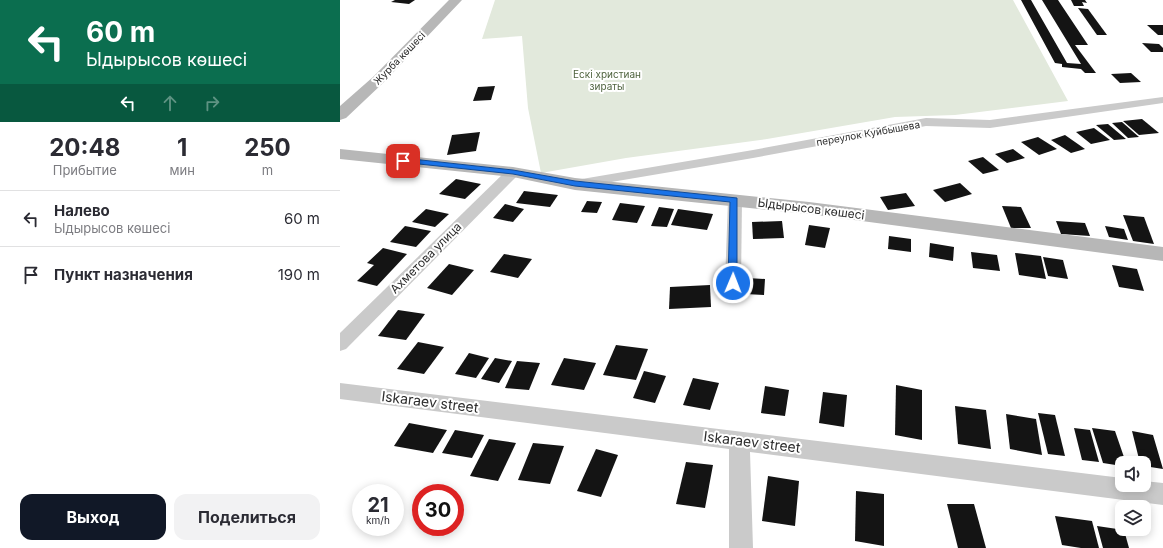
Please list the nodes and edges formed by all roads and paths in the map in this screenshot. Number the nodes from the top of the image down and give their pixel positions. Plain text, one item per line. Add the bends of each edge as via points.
1 (456, 0) edge
2 (1163, 100) edge
3 (340, 115) edge
4 (340, 154) edge
5 (513, 172) junction
6 (575, 184) junction
7 (734, 200) junction
8 (1163, 254) edge
9 (733, 283) dead end
10 (340, 344) edge
11 (340, 390) edge
12 (739, 440) junction
13 (1163, 494) edge
14 (741, 548) edge

1 - 3 street, Журба көшесі
2 - 6 street, переулок Куйбышева via 990,124 926,122
4 - 5 street, Ыдырысов көшесі
5 - 6 street, Ыдырысов көшесі
5 - 10 street, Ахметова улица
6 - 7 street, Ыдырысов көшесі
7 - 8 street, Ыдырысов көшесі
7 - 9 street
11 - 12 street, Iskaraev street
12 - 13 street, Iskaraev street
12 - 14 street

